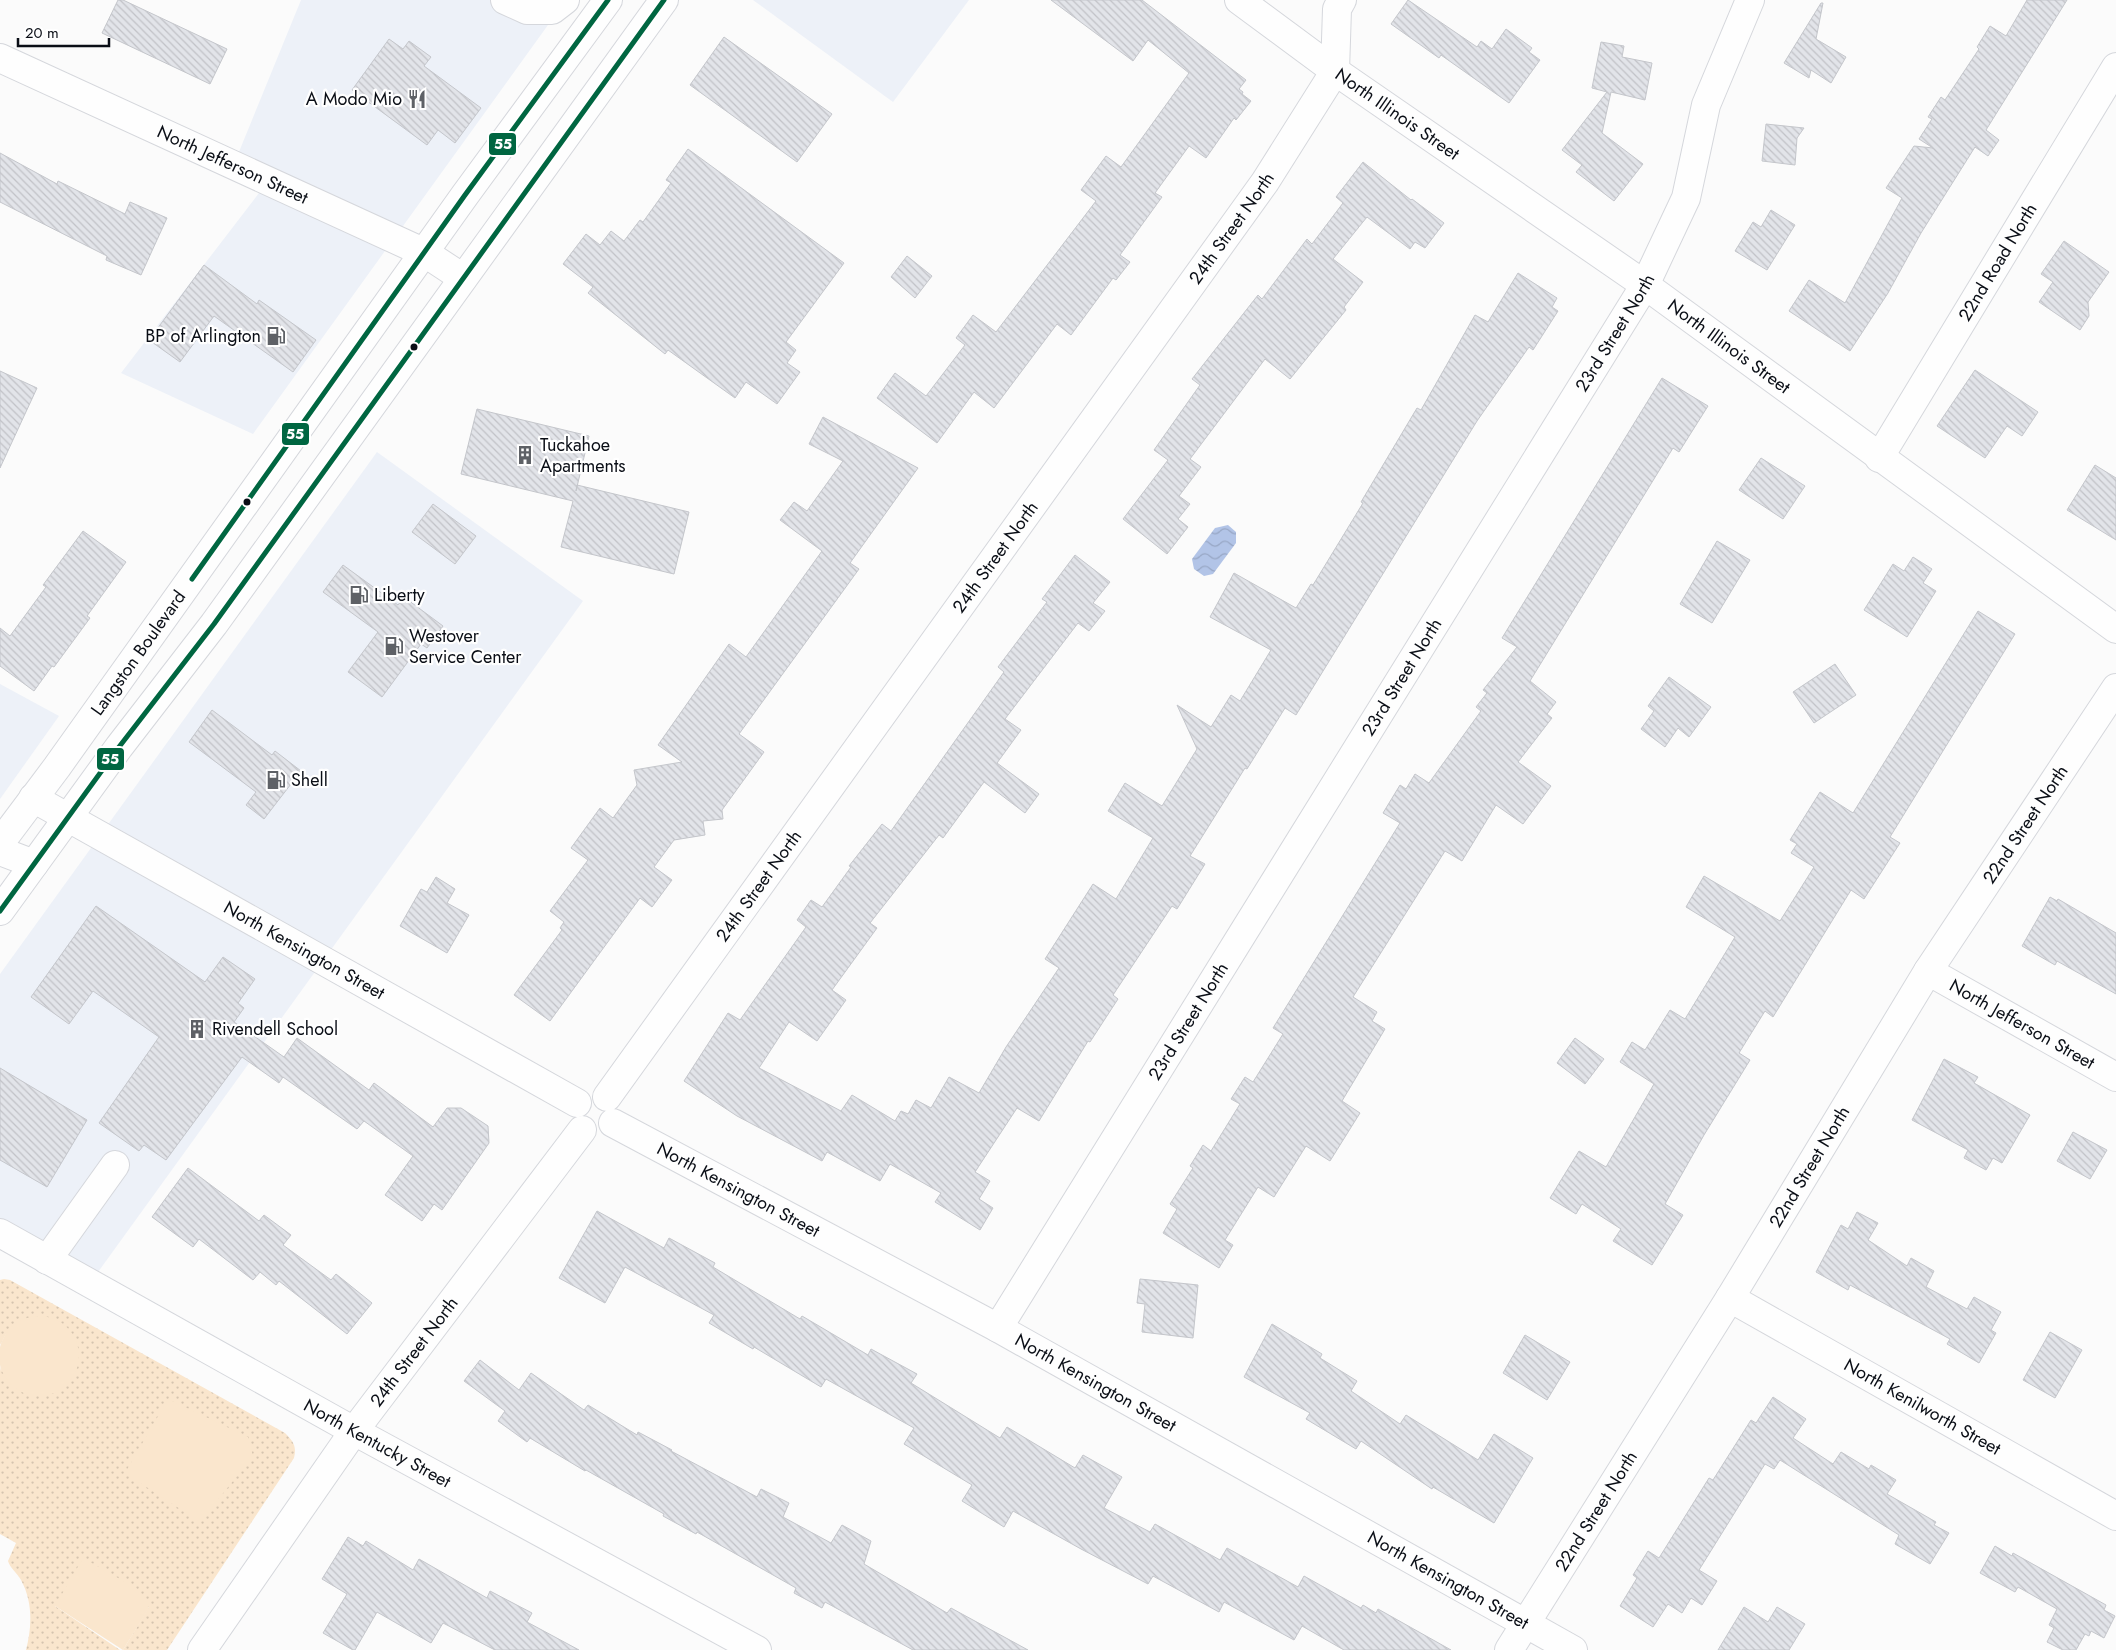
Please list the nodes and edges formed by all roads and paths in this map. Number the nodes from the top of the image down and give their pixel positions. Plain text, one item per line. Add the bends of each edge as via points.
1 (505, 0) edge
2 (565, 0) edge
3 (664, 0) edge
4 (1239, 0) edge
5 (1342, 0) edge
6 (1750, 0) edge
7 (601, 2) edge
8 (0, 58) edge
9 (2116, 67) edge
10 (1335, 71) junction
11 (425, 253) junction
12 (463, 278) junction
13 (1645, 285) junction
14 (1879, 458) junction
15 (2116, 629) edge
16 (2116, 688) edge
17 (33, 798) junction
18 (67, 817) junction
19 (0, 844) edge
20 (0, 851) edge
21 (34, 864) junction
22 (0, 911) edge
23 (1928, 971) junction
24 (2116, 1077) edge
25 (577, 1103) junction
26 (610, 1110) junction
27 (582, 1130) junction
28 (115, 1165) dead end
29 (0, 1233) edge
30 (47, 1260) junction
31 (1730, 1298) junction
32 (998, 1328) junction
33 (354, 1431) junction
34 (2116, 1516) edge
35 (1526, 1624) junction
36 (202, 1650) edge
37 (757, 1650) edge
38 (1509, 1650) edge
39 (1573, 1650) edge

1 - 2 street via 528,10 552,10
3 - 12 street
4 - 10 street, North Illinois Street
5 - 10 street via 1337,9
6 - 13 street, 23rd Street North via 1706,105 1686,198
7 - 11 street, Langston Boulevard
8 - 11 street, North Jefferson Street
9 - 14 street, 22nd Road North
10 - 13 street, North Illinois Street
10 - 26 street, 24th Street North via 1265,182
11 - 12 street, North Jefferson Street
11 - 17 street, Langston Boulevard
12 - 18 street via 214,624
13 - 14 street, North Illinois Street
13 - 32 street, 23rd Street North
14 - 15 street, North Illinois Street
16 - 23 street, 22nd Street North
17 - 18 street, North Kensington Street
17 - 19 street, Langston Boulevard
18 - 21 street
18 - 25 street, North Kensington Street
20 - 21 street
21 - 22 street
23 - 24 street, North Jefferson Street
23 - 31 street, 22nd Street North
25 - 26 street via 594,1093
25 - 27 street via 575,1121
26 - 27 street via 605,1132 587,1133
26 - 32 street, North Kensington Street
27 - 33 street, 24th Street North
28 - 30 street
29 - 30 street, North Kentucky Street
30 - 33 street, North Kentucky Street
31 - 34 street, North Kenilworth Street
31 - 35 street, 22nd Street North
32 - 35 street, North Kensington Street
33 - 36 street, 24th Street North
33 - 37 street, North Kentucky Street
35 - 38 street, 22nd Street North
35 - 39 street, North Kensington Street

